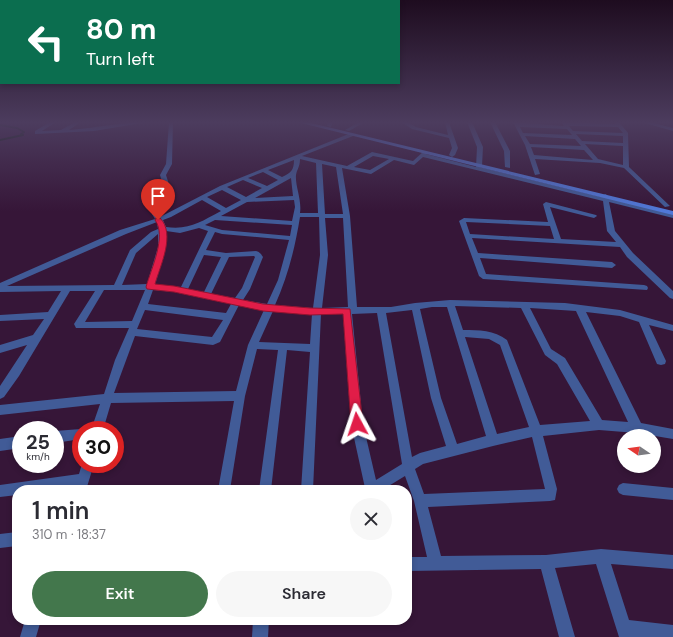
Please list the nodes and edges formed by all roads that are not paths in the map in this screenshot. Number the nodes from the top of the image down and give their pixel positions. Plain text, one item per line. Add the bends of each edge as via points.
1 (170, 152) edge
2 (308, 152) edge
3 (415, 152) edge
4 (437, 152) edge
5 (453, 152) edge
6 (480, 152) edge
7 (507, 152) edge
8 (530, 152) edge
9 (588, 152) edge
10 (626, 152) edge
11 (423, 154) junction
12 (452, 155) junction
13 (297, 157) junction
14 (532, 157) junction
15 (394, 159) junction
16 (319, 162) junction
17 (599, 162) junction
18 (480, 164) junction
19 (339, 166) junction
20 (349, 167) junction
21 (508, 167) junction
22 (626, 167) junction
23 (263, 170) junction
24 (293, 174) junction
25 (537, 174) junction
26 (243, 178) junction
27 (283, 180) junction
28 (222, 187) junction
29 (268, 188) junction
30 (202, 197) junction
31 (297, 198) junction
32 (605, 198) junction
33 (246, 200) junction
34 (635, 205) junction
35 (670, 206) edge
36 (226, 211) junction
37 (673, 212) edge
38 (321, 216) junction
39 (347, 216) junction
40 (594, 216) dead end
41 (673, 216) edge
42 (215, 218) junction
43 (296, 219) junction
44 (158, 220) junction
45 (553, 224) junction
46 (199, 226) junction
47 (163, 229) junction
48 (212, 230) junction
49 (467, 236) junction
50 (293, 238) junction
51 (558, 241) junction
52 (622, 245) junction
53 (202, 252) junction
54 (226, 254) junction
55 (474, 255) junction
56 (612, 265) dead end
57 (0, 286) edge
58 (68, 287) junction
59 (117, 287) junction
60 (150, 287) junction
61 (101, 288) junction
62 (644, 288) dead end
63 (0, 289) edge
64 (183, 291) junction
65 (206, 296) junction
66 (673, 296) edge
67 (236, 303) junction
68 (450, 303) junction
69 (524, 305) junction
70 (142, 306) junction
71 (415, 306) junction
72 (579, 307) junction
73 (271, 308) junction
74 (381, 310) junction
75 (317, 311) junction
76 (350, 311) junction
77 (50, 315) junction
78 (0, 318) edge
79 (228, 318) junction
80 (643, 321) junction
81 (133, 328) junction
82 (673, 328) edge
83 (460, 333) junction
84 (36, 338) junction
85 (254, 345) junction
86 (283, 347) junction
87 (315, 348) junction
88 (0, 349) edge
89 (661, 361) dead end
90 (0, 394) edge
91 (240, 396) junction
92 (108, 398) junction
93 (0, 410) edge
94 (100, 421) edge
95 (599, 425) junction
96 (637, 428) junction
97 (536, 431) junction
98 (673, 434) edge
99 (493, 440) junction
100 (12, 443) edge
101 (0, 445) edge
102 (453, 450) junction
103 (408, 466) junction
104 (85, 473) edge
105 (82, 485) edge
106 (225, 485) edge
107 (266, 485) edge
108 (307, 485) edge
109 (370, 485) edge
110 (379, 485) edge
111 (623, 489) dead end
112 (12, 490) edge
113 (0, 491) edge
114 (673, 494) edge
115 (420, 501) junction
116 (12, 539) edge
117 (0, 540) edge
118 (601, 556) junction
119 (546, 562) junction
120 (673, 562) edge
121 (412, 564) edge
122 (436, 564) junction
123 (32, 625) edge
124 (261, 625) edge
125 (626, 632) edge
126 (673, 633) edge
127 (28, 637) edge
128 (260, 637) edge
129 (566, 637) edge

1 - 44 street via 169,164 163,175 168,191 156,213
2 - 13 street
3 - 11 main road
4 - 12 main road
5 - 12 street
6 - 18 street
7 - 21 street
8 - 14 street
9 - 17 street
10 - 22 street
11 - 15 street via 414,163
11 - 18 main road
11 - 32 street
12 - 18 main road
13 - 16 street
13 - 23 street
13 - 24 street via 297,167
14 - 17 street
14 - 25 street
15 - 20 street via 369,155
15 - 20 street via 373,172
16 - 19 street
16 - 38 street
17 - 22 street
18 - 21 main road
18 - 32 main road
19 - 20 street
19 - 39 street
21 - 25 main road
22 - 35 street
23 - 26 street
23 - 27 street
24 - 27 street
24 - 31 street
25 - 35 main road
26 - 28 street
26 - 29 street
27 - 29 street
28 - 30 street
28 - 33 street
29 - 33 street
30 - 36 street
30 - 44 street
31 - 33 street
31 - 43 street
32 - 34 main road
32 - 52 street via 611,231
33 - 36 street
34 - 37 main road
34 - 41 street
36 - 42 street
38 - 39 street
38 - 43 street
38 - 75 street via 324,255
39 - 76 street
40 - 45 street via 546,204
42 - 43 street
42 - 46 street
43 - 50 street
44 - 47 street
44 - 57 street via 123,232
45 - 49 street via 464,220 462,221
45 - 51 street
46 - 47 street via 180,231
46 - 48 street
47 - 59 street via 147,238 133,252
47 - 60 street via 162,247
48 - 50 street
48 - 53 street
49 - 51 street
49 - 55 street
50 - 73 street via 282,280
51 - 52 street
52 - 66 street
53 - 54 street
53 - 64 street
54 - 65 street
54 - 67 street via 256,253 259,256 246,289
55 - 56 street
55 - 62 street via 483,276 488,277
58 - 61 street
58 - 63 street
58 - 77 street
59 - 60 street
59 - 61 street
60 - 64 street
60 - 70 street
61 - 81 street via 79,326
64 - 65 street
65 - 67 street
67 - 73 street
67 - 79 street
68 - 69 street
68 - 71 street
68 - 83 street
69 - 72 street
69 - 95 street via 548,352 561,361
70 - 79 street
70 - 81 street
71 - 74 street
71 - 102 street via 436,398
72 - 80 street via 620,313
72 - 96 street
73 - 75 street
73 - 85 street
74 - 76 street
74 - 103 street
75 - 76 street
75 - 87 street
76 - 109 street via 357,424
77 - 78 street
77 - 84 street
79 - 81 street via 217,339 213,341
80 - 82 street
80 - 89 street
81 - 92 street
83 - 97 street via 499,337 504,343
83 - 99 street
84 - 88 street
84 - 90 street
85 - 86 street
85 - 91 street
86 - 87 street
86 - 107 street
87 - 108 street
91 - 92 street
91 - 106 street
92 - 93 street
92 - 94 street
95 - 96 street
95 - 97 street
96 - 98 street
97 - 99 street
97 - 115 street via 551,489 550,495
99 - 102 street
100 - 101 street
102 - 103 street via 420,459
103 - 110 street
103 - 115 street
104 - 105 street
111 - 114 street
112 - 113 street
115 - 122 street
116 - 117 street
118 - 119 street
118 - 120 street
118 - 125 street
119 - 122 street
119 - 129 street
121 - 122 street
123 - 127 street
124 - 128 street
125 - 126 street

